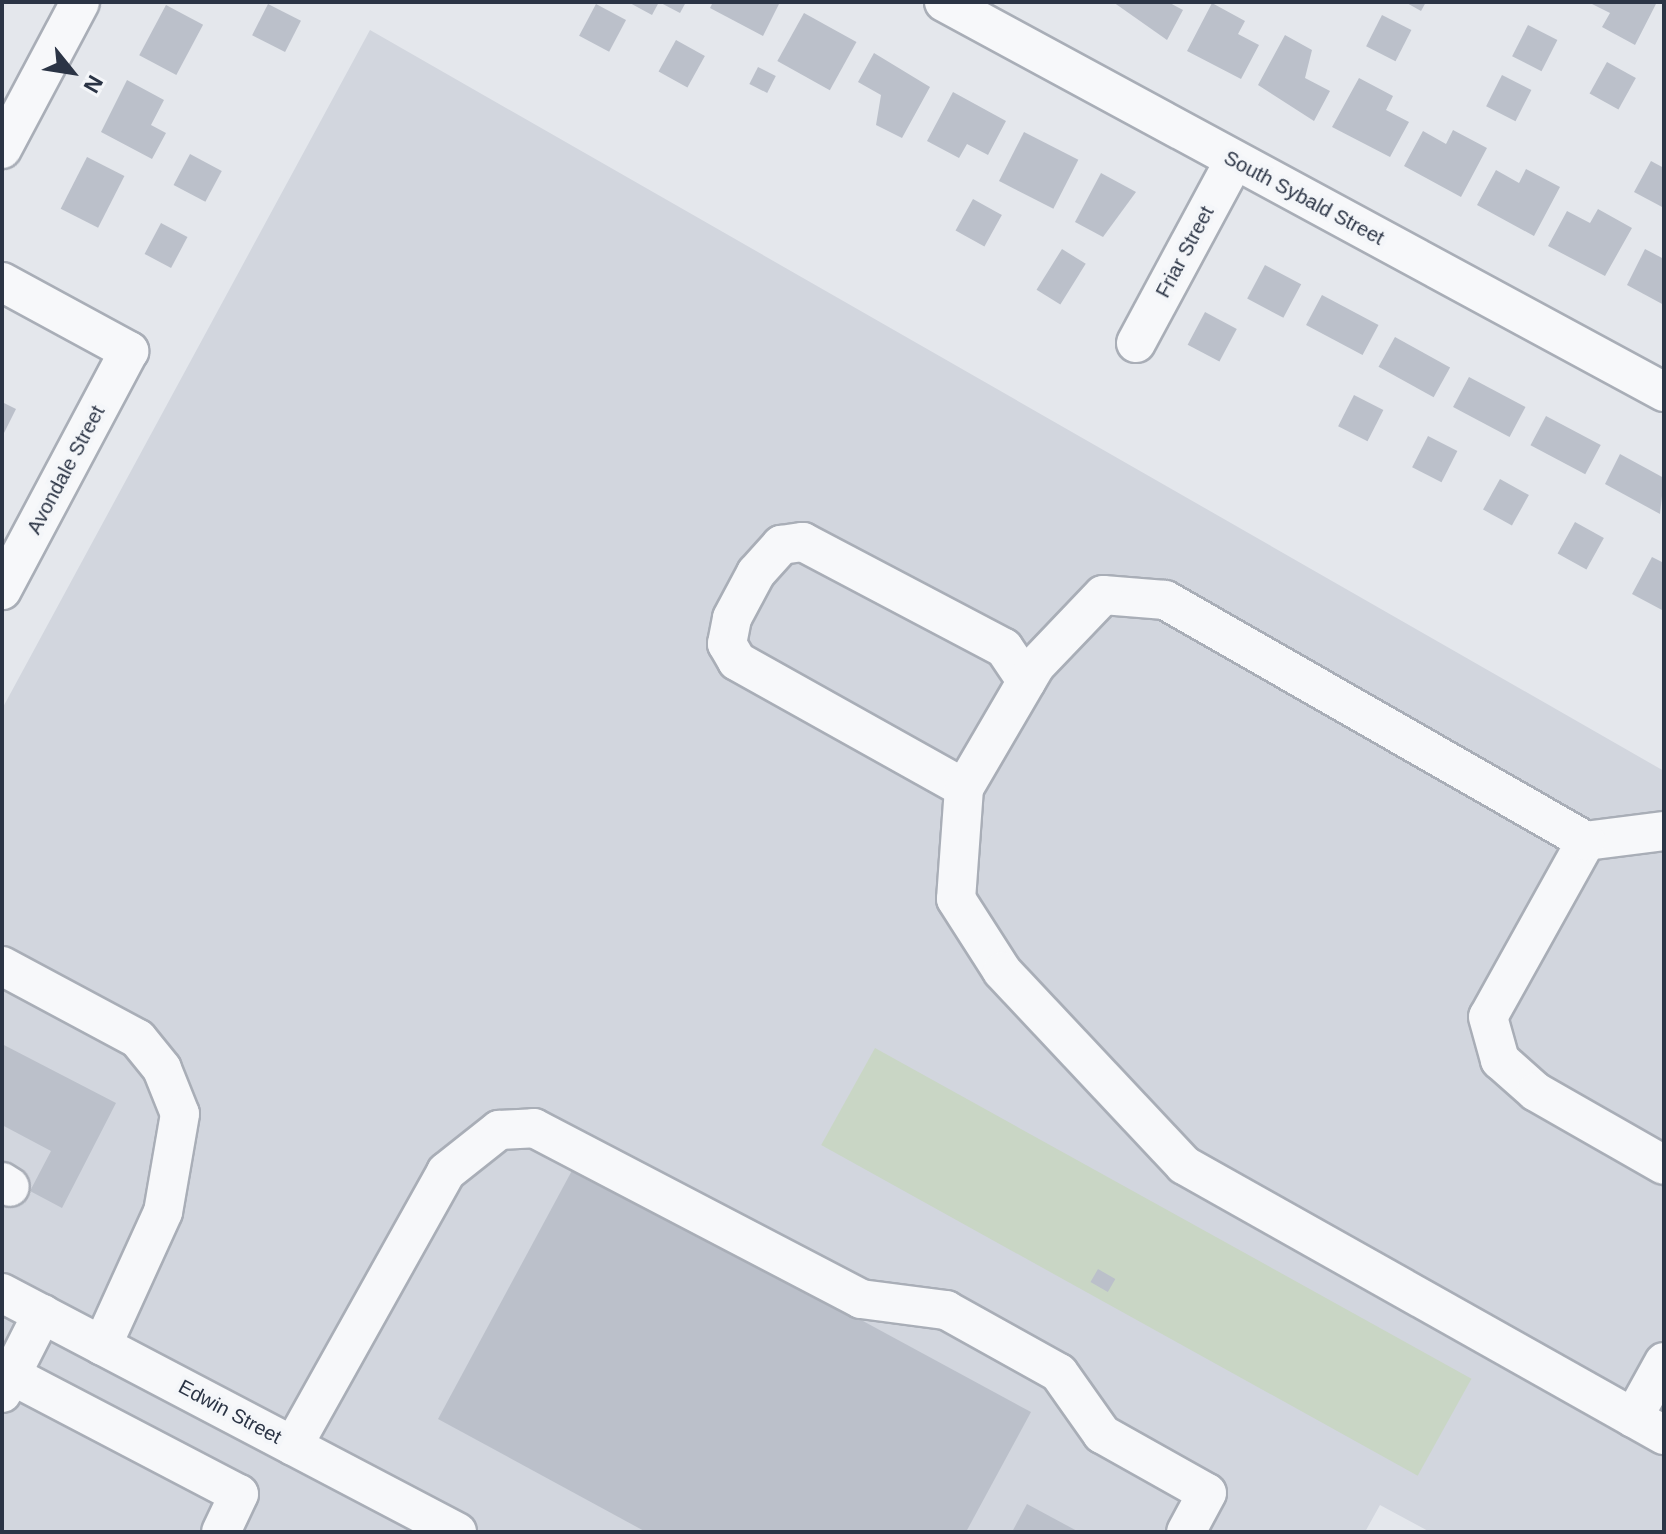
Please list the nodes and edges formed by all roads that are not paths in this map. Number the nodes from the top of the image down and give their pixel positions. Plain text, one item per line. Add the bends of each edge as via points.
1 (80, 2) edge
2 (944, 2) edge
3 (2, 149) edge
4 (1234, 161) junction
5 (2, 282) edge
6 (1136, 343) dead end
7 (1664, 392) edge
8 (2, 590) edge
9 (1026, 681) junction
10 (964, 788) junction
11 (1664, 831) edge
12 (1586, 841) junction
13 (2, 966) edge
14 (1664, 1165) edge
15 (2, 1293) edge
16 (42, 1314) junction
17 (102, 1346) junction
18 (1664, 1362) edge
19 (7, 1384) edge
20 (1649, 1426) edge
21 (293, 1446) junction
22 (221, 1532) edge
23 (457, 1532) edge
24 (1186, 1532) edge

1 - 3 street
2 - 4 street, South Sybald Street
4 - 6 street, Friar Street
4 - 7 street, South Sybald Street
5 - 8 street, Avondale Street via 129,351
9 - 10 street
9 - 10 street via 1004,648 814,546 781,545 756,573 732,618 727,644 737,661
9 - 12 street via 1103,595 1165,600
10 - 20 street via 956,899 1002,971 1184,1165
11 - 12 street
12 - 14 street via 1488,1017 1500,1060 1536,1092
13 - 17 street via 138,1039 162,1069 180,1114 163,1212
15 - 16 street, Edwin Street
16 - 17 street, Edwin Street
16 - 19 street
17 - 21 street, Edwin Street
18 - 20 street
19 - 22 street via 239,1494
21 - 23 street, Edwin Street
21 - 24 street via 446,1172 499,1130 534,1128 861,1299 946,1310 1059,1373 1102,1434 1207,1493

